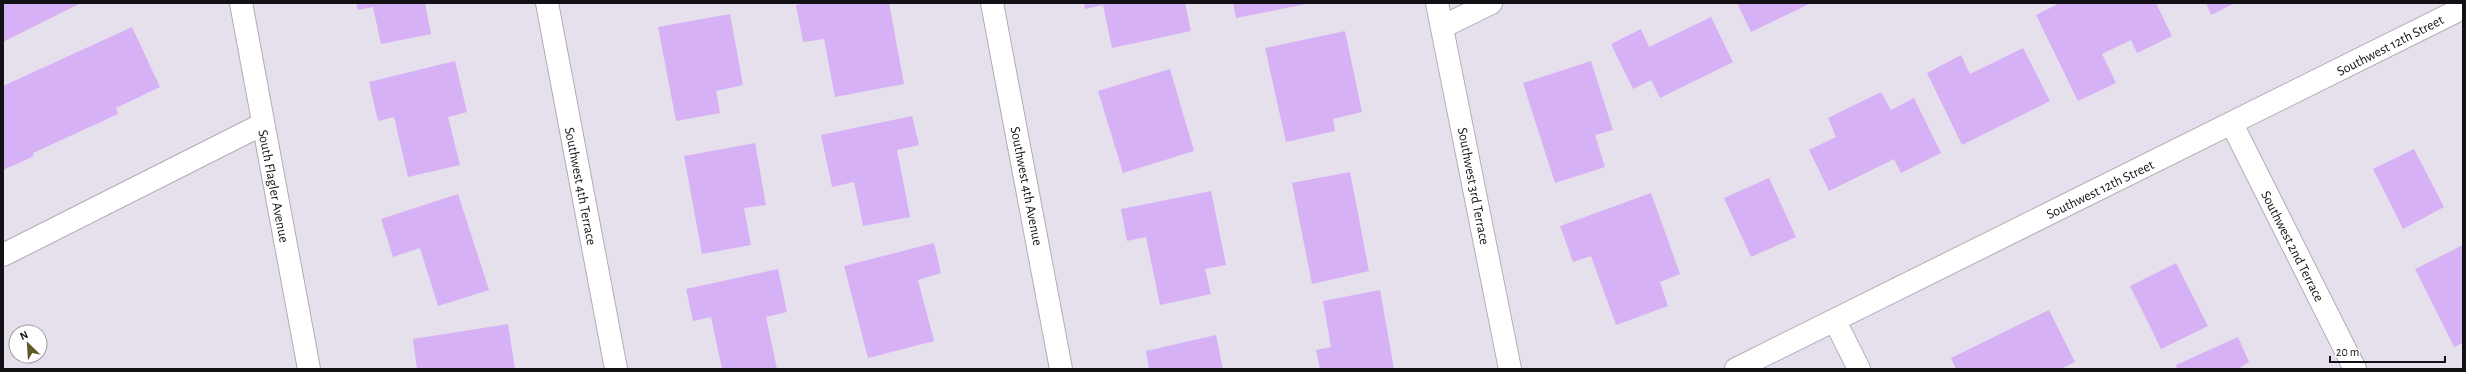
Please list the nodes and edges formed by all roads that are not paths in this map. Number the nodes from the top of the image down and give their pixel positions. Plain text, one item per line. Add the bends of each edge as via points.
1 (241, 3) edge
2 (547, 3) edge
3 (992, 3) edge
4 (1438, 3) edge
5 (1491, 3) edge
6 (2463, 8) edge
7 (1442, 27) junction
8 (263, 124) junction
9 (2232, 124) junction
10 (3, 255) edge
11 (1835, 321) junction
12 (309, 369) edge
13 (616, 369) edge
14 (1061, 369) edge
15 (1510, 369) edge
16 (1736, 369) edge
17 (1859, 369) edge
18 (2355, 369) edge

1 - 8 street, South Flagler Avenue
2 - 13 street, Southwest 4th Terrace
3 - 14 street, Southwest 4th Avenue
4 - 7 street, Southwest 3rd Terrace
5 - 7 street
6 - 9 street, Southwest 12th Street
7 - 15 street, Southwest 3rd Terrace
8 - 10 street
8 - 12 street, South Flagler Avenue
9 - 11 street, Southwest 12th Street
9 - 18 street, Southwest 2nd Terrace
11 - 16 street, Southwest 12th Street
11 - 17 street

